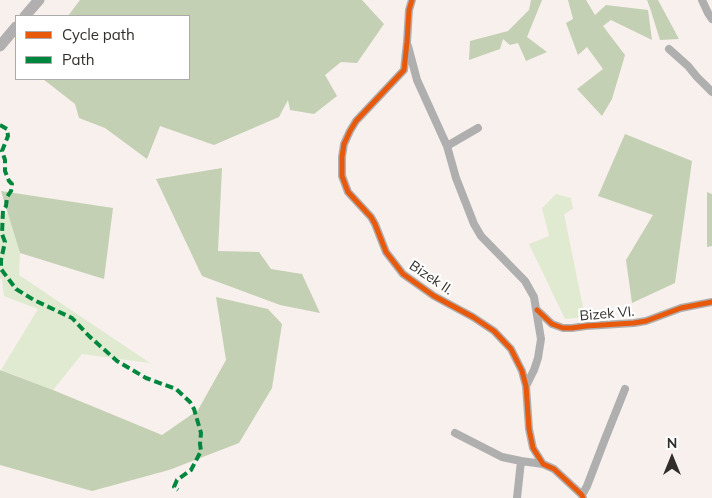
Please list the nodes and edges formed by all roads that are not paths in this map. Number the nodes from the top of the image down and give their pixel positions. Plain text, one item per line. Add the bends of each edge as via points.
1 (39, 0) edge
2 (412, 0) edge
3 (702, 0) edge
4 (26, 15) edge
5 (712, 19) edge
6 (15, 28) edge
7 (407, 42) junction
8 (0, 46) edge
9 (669, 49) dead end
10 (712, 92) edge
11 (478, 128) dead end
12 (447, 146) junction
13 (712, 302) edge
14 (537, 310) junction
15 (526, 386) junction
16 (625, 389) dead end
17 (455, 434) dead end
18 (521, 461) junction
19 (543, 464) junction
20 (583, 497) edge
21 (517, 498) edge

1 - 4 street
2 - 7 street, Bizek II.
3 - 5 street
6 - 8 street
7 - 12 street via 417,80
7 - 15 street, Bizek II. via 404,70 350,131 344,144 342,176 348,192 371,217 386,252 403,274 494,331 511,350
9 - 10 street
11 - 12 street
12 - 14 street via 474,224 481,236 526,281
13 - 14 street, Bizek VI. via 681,308 646,321 572,328 552,324
14 - 15 street via 540,350
15 - 19 street, Bizek II. via 533,448
16 - 20 street, Bizek II.
17 - 18 street via 502,457
18 - 19 street
18 - 21 street
19 - 20 street, Bizek II. via 554,469

